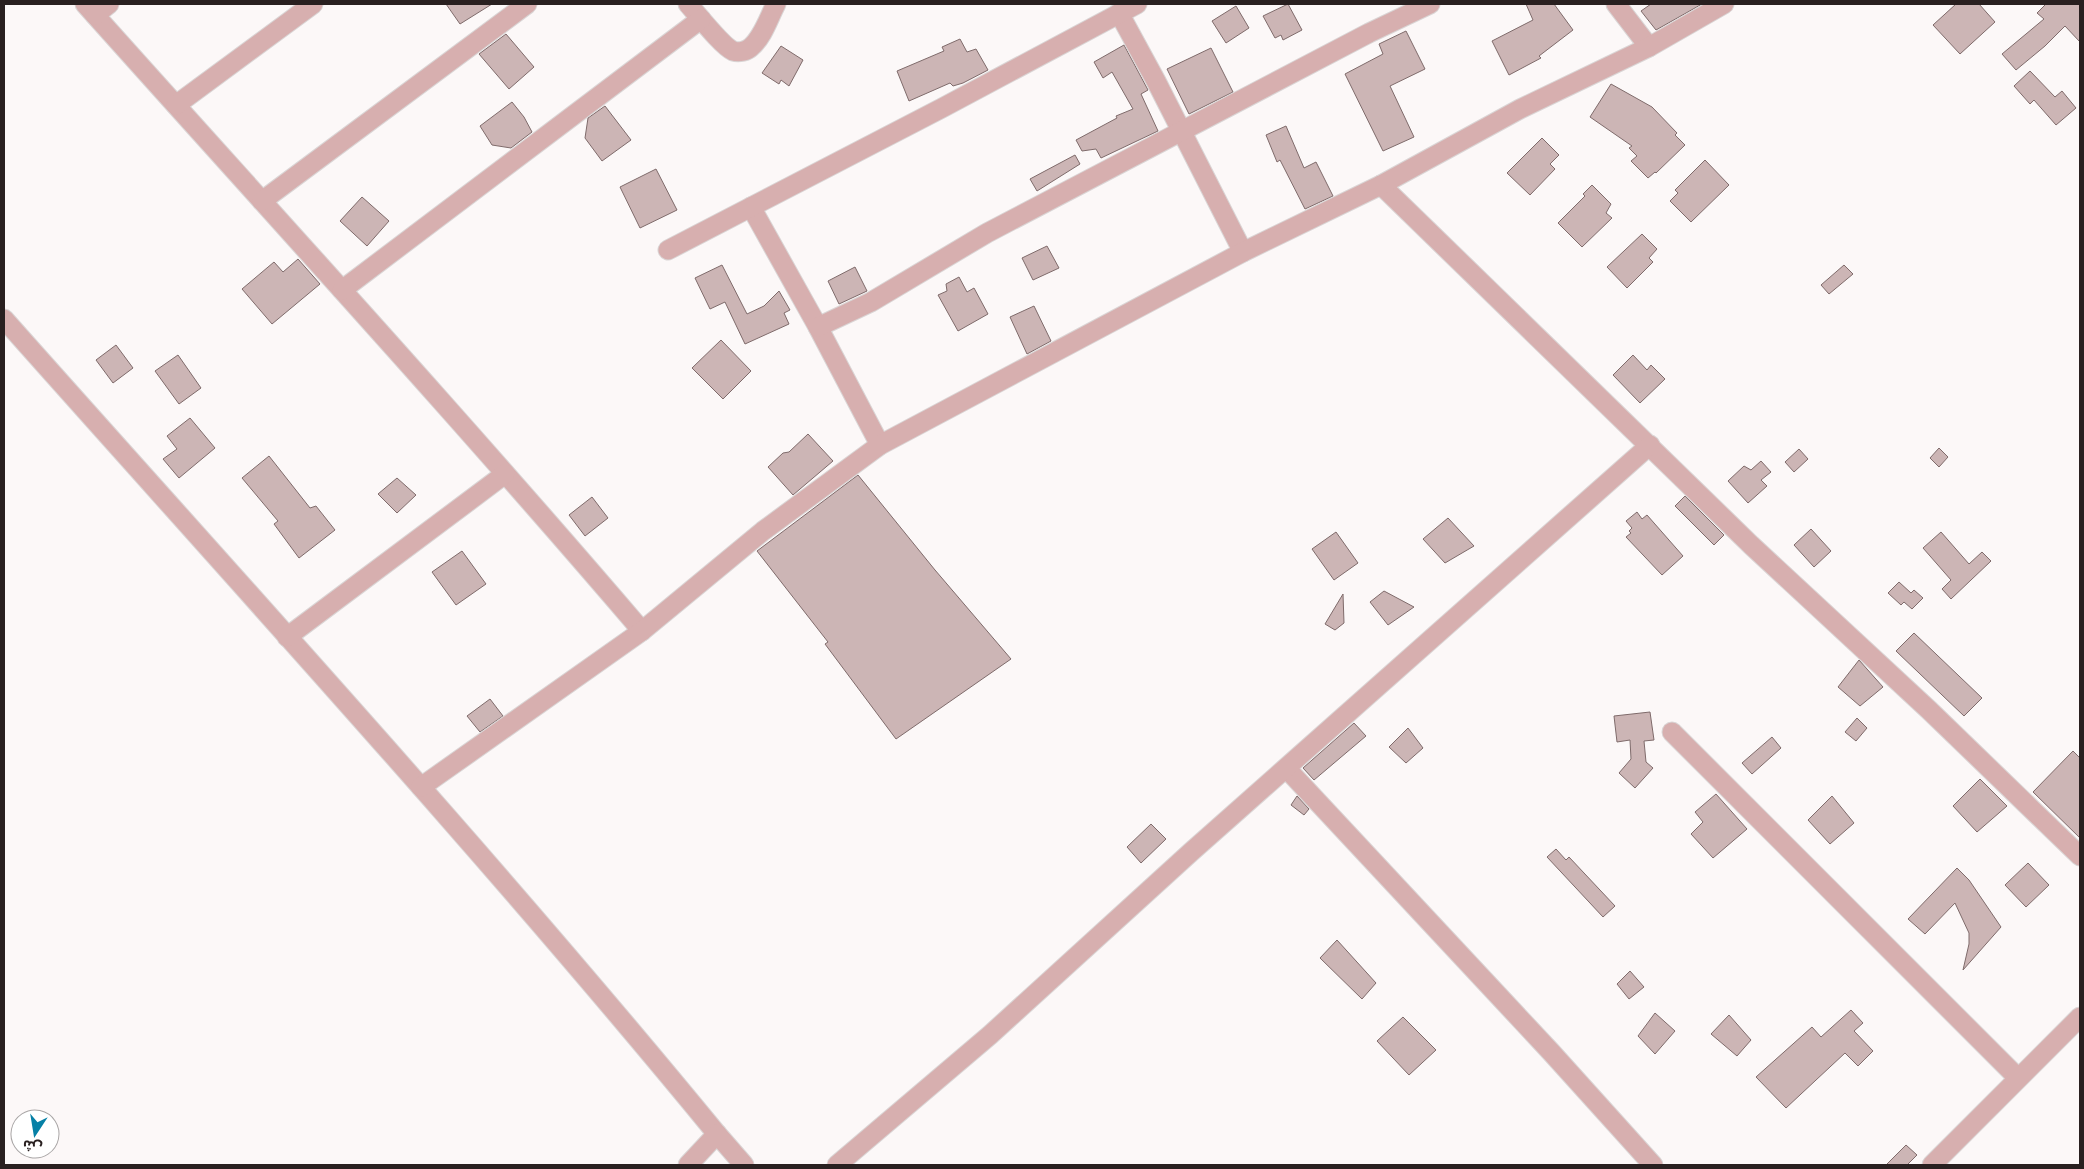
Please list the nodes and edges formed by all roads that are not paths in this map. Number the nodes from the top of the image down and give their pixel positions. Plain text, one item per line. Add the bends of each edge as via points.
1 (313, 4) edge
2 (526, 4) edge
3 (688, 4) edge
4 (776, 4) edge
5 (1137, 4) edge
6 (1430, 4) edge
7 (1616, 4) edge
8 (1724, 4) edge
9 (96, 7) edge
10 (1119, 13) junction
11 (701, 19) junction
12 (1649, 47) junction
13 (176, 105) junction
14 (1181, 132) junction
15 (1381, 185) junction
16 (262, 201) junction
17 (752, 207) junction
18 (668, 250) dead end
19 (1244, 252) junction
20 (342, 290) junction
21 (4, 319) edge
22 (818, 327) junction
23 (1650, 445) junction
24 (880, 446) junction
25 (505, 474) junction
26 (642, 631) junction
27 (287, 637) junction
28 (1672, 732) dead end
29 (1287, 769) junction
30 (421, 786) junction
31 (2080, 856) edge
32 (2080, 1017) edge
33 (2018, 1078) junction
34 (717, 1134) junction
35 (688, 1165) edge
36 (744, 1165) edge
37 (837, 1165) edge
38 (1653, 1165) edge
39 (1932, 1165) edge

1 - 13 street
2 - 16 street
3 - 11 street
4 - 11 street via 759,38 744,52 734,52 726,46
5 - 10 street
6 - 14 street
7 - 12 street
8 - 12 street
9 - 13 street
10 - 14 street
10 - 17 street
11 - 20 street
12 - 15 street via 1520,109
13 - 16 street
14 - 19 street
14 - 22 street via 986,233 871,302
15 - 19 street
15 - 23 street
16 - 20 street
17 - 18 street
17 - 22 street
19 - 24 street
20 - 25 street
21 - 27 street
22 - 24 street
23 - 29 street
23 - 31 street via 1751,545
24 - 26 street via 763,532
25 - 26 street
25 - 27 street
26 - 30 street
27 - 30 street
28 - 33 street
29 - 37 street via 990,1035
29 - 38 street
30 - 34 street
32 - 33 street
33 - 39 street
34 - 35 street
34 - 36 street

